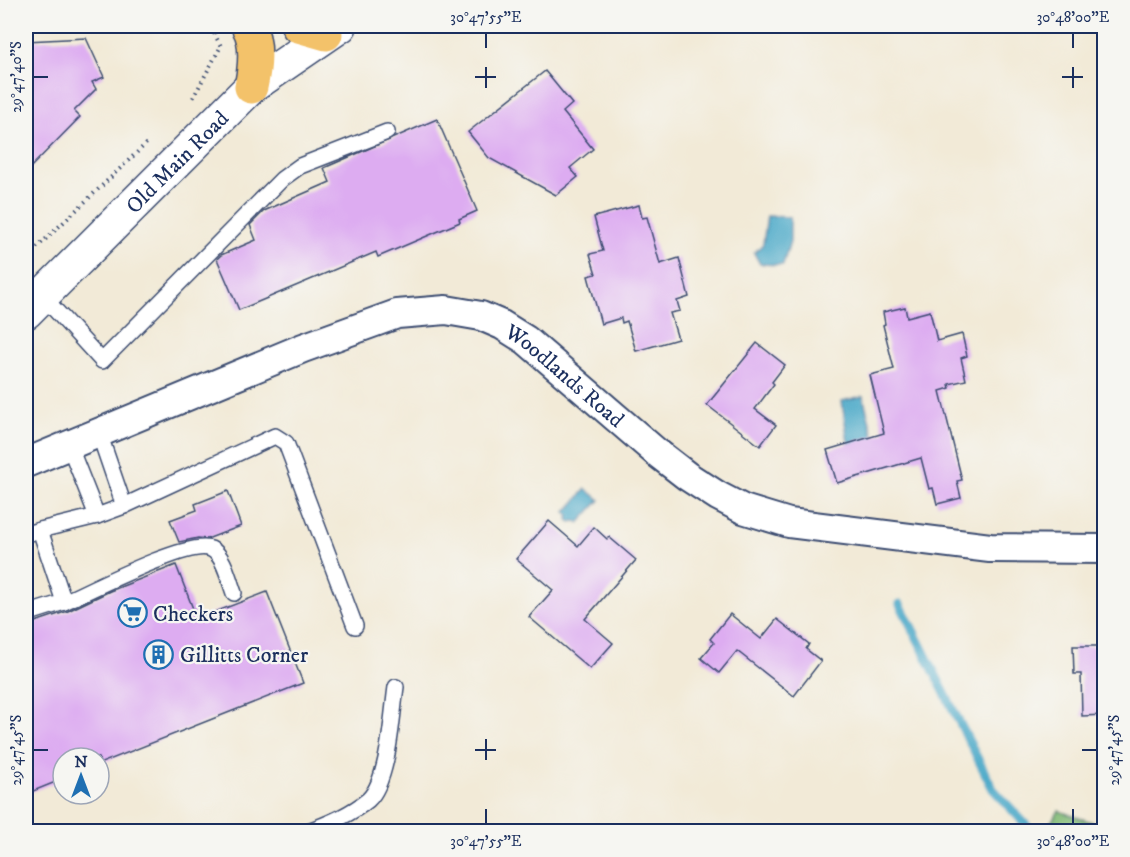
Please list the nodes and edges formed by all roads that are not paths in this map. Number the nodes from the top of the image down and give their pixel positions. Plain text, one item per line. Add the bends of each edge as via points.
1 (248, 26) edge
2 (321, 28) edge
3 (251, 87) junction
4 (387, 132) dead end
5 (31, 295) edge
6 (99, 433) junction
7 (69, 445) junction
8 (26, 463) edge
9 (124, 506) junction
10 (97, 516) junction
11 (33, 532) edge
12 (1104, 549) edge
13 (234, 593) dead end
14 (64, 602) junction
15 (26, 614) edge
16 (354, 626) dead end
17 (396, 687) dead end
18 (305, 831) edge

1 - 3 highway via 254,57
2 - 3 street, Old Main Road
3 - 5 street, Old Main Road
4 - 5 lane via 300,166 282,179 102,361
6 - 7 street, Woodlands Road
6 - 9 lane
6 - 12 street, Woodlands Road via 303,348 397,314 446,310 481,316 526,340 687,476 756,514 789,523 990,548
7 - 8 street, Woodlands Road
7 - 10 lane
9 - 10 lane
9 - 16 lane via 275,436 281,438
10 - 11 lane
11 - 14 lane
13 - 14 lane via 218,555 210,548 197,547
14 - 15 lane
17 - 18 lane via 384,768 376,788 369,799 355,808 321,827

